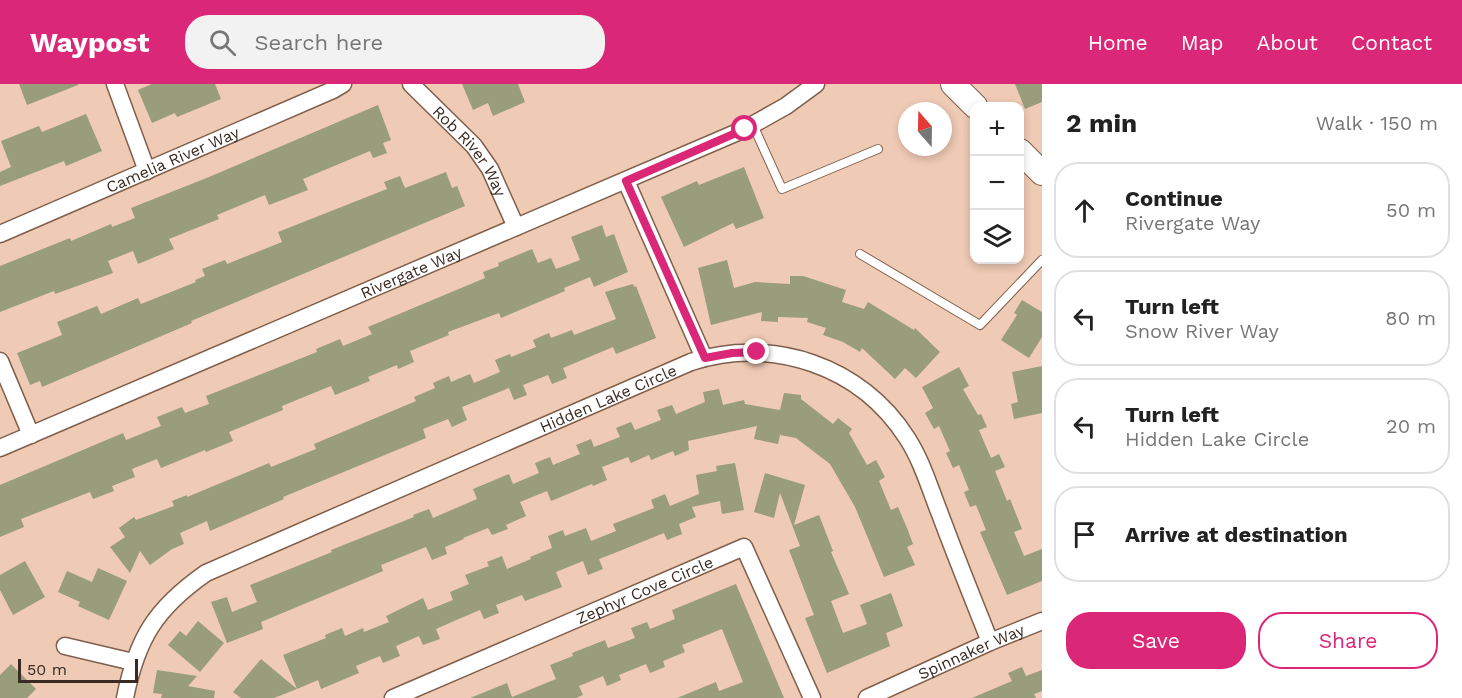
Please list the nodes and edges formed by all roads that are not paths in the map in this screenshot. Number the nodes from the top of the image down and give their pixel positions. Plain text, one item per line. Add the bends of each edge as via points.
1 (115, 84) edge
2 (343, 84) edge
3 (411, 84) edge
4 (816, 84) edge
5 (953, 84) edge
6 (971, 102) edge
7 (753, 125) junction
8 (878, 149) dead end
9 (147, 171) junction
10 (626, 181) junction
11 (516, 227) junction
12 (0, 234) edge
13 (860, 254) dead end
14 (1042, 260) edge
15 (705, 358) junction
16 (0, 361) edge
17 (31, 435) junction
18 (0, 448) edge
19 (1042, 621) edge
20 (990, 642) junction
21 (65, 646) dead end
22 (133, 662) junction
23 (125, 698) edge
24 (393, 698) edge
25 (812, 698) edge
26 (867, 698) edge

1 - 9 street
2 - 9 street, Camelia River Way
3 - 11 street, Rob River Way via 474,146 490,169
4 - 7 street, Rivergate Way
5 - 6 street
7 - 8 lane via 782,189
7 - 10 street, Rivergate Way
9 - 12 street, Camelia River Way
10 - 11 street, Rivergate Way
10 - 15 street
11 - 17 street, Rivergate Way
13 - 14 lane via 980,325
15 - 20 street, Hidden Lake Circle via 732,353 779,354 828,368 874,398 895,421 917,456
15 - 22 street, Hidden Lake Circle via 206,573 166,605
16 - 17 street
17 - 18 street, Rivergate Way
19 - 20 street, Spinnaker Way
20 - 26 street, Spinnaker Way
21 - 22 street
22 - 23 street, Hidden Lake Circle
24 - 25 street, Zephyr Cove Circle via 744,547

